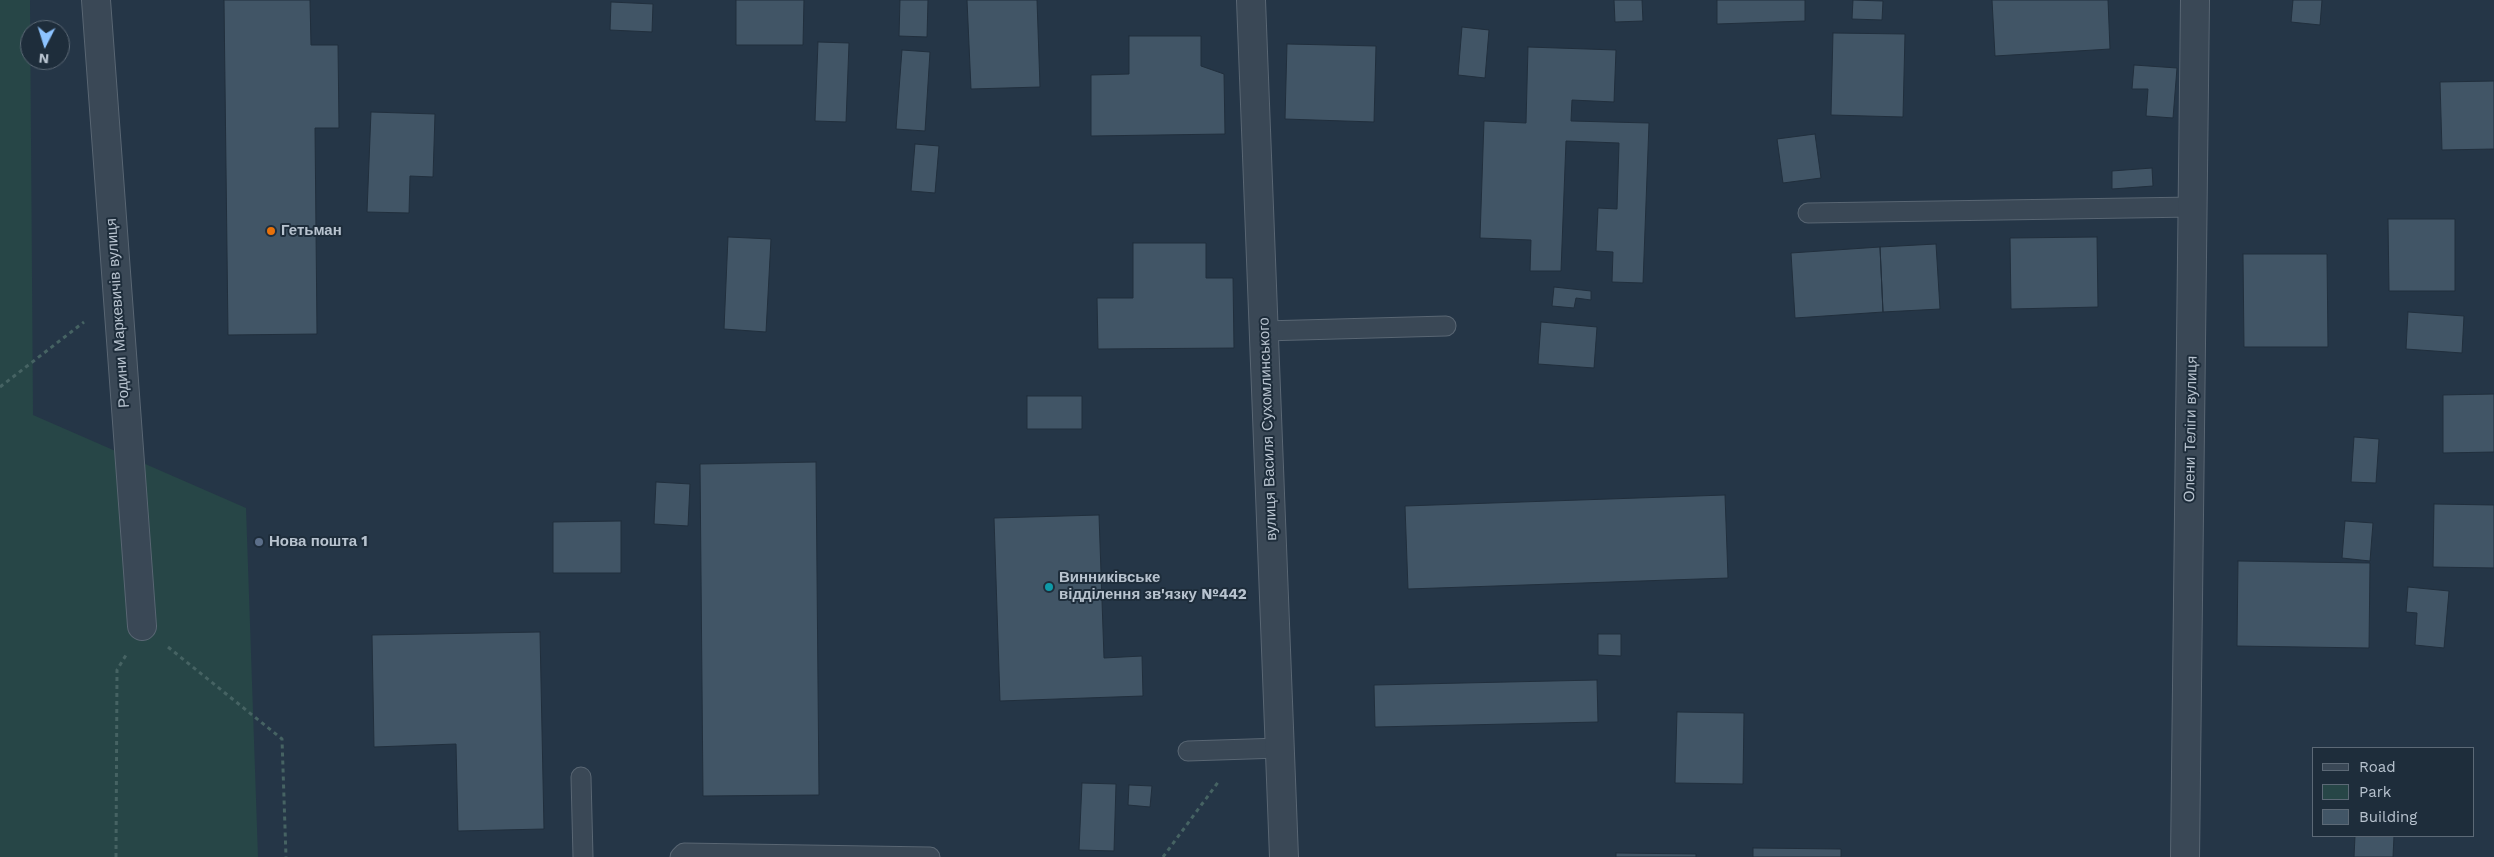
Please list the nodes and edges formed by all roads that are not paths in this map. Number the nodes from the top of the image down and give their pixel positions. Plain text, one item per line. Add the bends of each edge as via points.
1 (96, 0) edge
2 (1251, 0) edge
3 (2195, 0) edge
4 (2194, 207) junction
5 (1808, 213) dead end
6 (1446, 326) dead end
7 (1264, 331) junction
8 (142, 626) road end
9 (1280, 748) junction
10 (1188, 750) dead end
11 (581, 777) dead end
12 (583, 857) edge
13 (680, 857) edge
14 (930, 857) edge
15 (1284, 857) edge
16 (2185, 857) edge

1 - 8 street, Родини Маркевичів вулиця
2 - 7 street, вулиця Василя Сухомлинського
3 - 4 street, Олени Теліги вулиця
4 - 5 lane
4 - 16 street, Олени Теліги вулиця
6 - 7 lane
7 - 9 street, вулиця Василя Сухомлинського
9 - 10 lane
9 - 15 street, вулиця Василя Сухомлинського
11 - 12 lane
13 - 14 lane via 684,852

